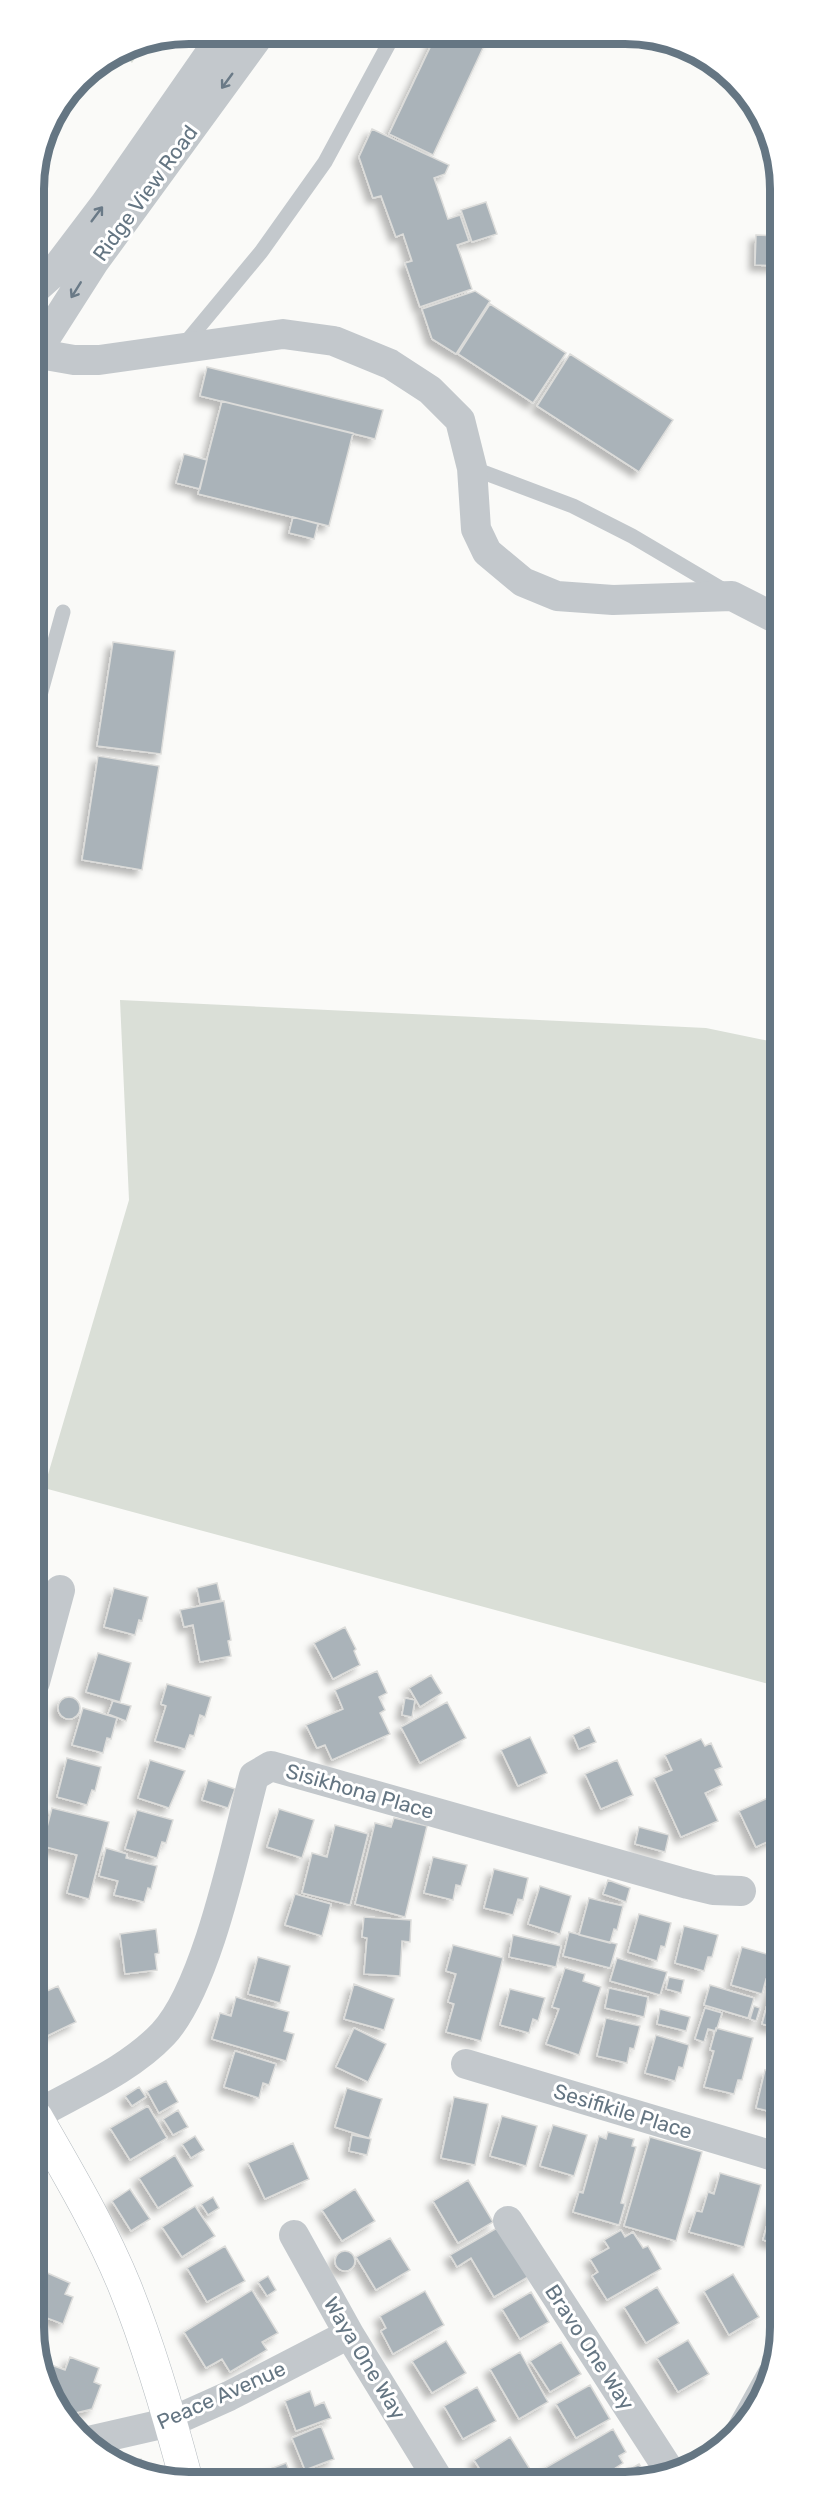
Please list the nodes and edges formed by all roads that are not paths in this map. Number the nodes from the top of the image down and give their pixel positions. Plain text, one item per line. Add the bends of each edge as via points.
1 (216, 44) edge
2 (253, 44) edge
3 (389, 44) edge
4 (44, 281) edge
5 (44, 338) edge
6 (181, 348) junction
7 (44, 356) edge
8 (472, 468) junction
9 (732, 596) junction
10 (63, 612) dead end
11 (770, 615) edge
12 (44, 681) edge
13 (60, 1590) dead end
14 (44, 1649) edge
15 (741, 1891) dead end
16 (466, 2064) dead end
17 (44, 2111) edge
18 (44, 2130) edge
19 (770, 2155) edge
20 (508, 2221) dead end
21 (294, 2235) dead end
22 (349, 2334) junction
23 (171, 2422) junction
24 (98, 2439) edge
25 (666, 2466) edge
26 (184, 2471) edge
27 (434, 2472) edge

4 -> 1 street, Ridge View Road via 105,204
2 -> 5 street, Ridge View Road via 93,262
3 - 6 lane via 325,162 261,252
6 - 7 street via 99,360
6 - 8 street via 284,334 334,341 379,359 430,390 460,420
8 - 9 lane via 573,506
8 - 9 street via 476,529 487,552 524,582 557,596 613,600
9 - 11 street
10 - 12 lane
13 - 14 street
15 - 17 street, Sisikhona Place via 688,1884 271,1766 254,1776 213,1929 191,1987 164,2033 143,2052
16 - 19 street, Sesifikile Place
18 - 23 street via 82,2197 125,2288
20 - 25 street, Bravo One Way
21 - 22 street, Waya One Way
22 - 23 street, Peace Avenue
22 - 27 street, Waya One Way
23 - 24 street, Peace Avenue
23 - 26 street

